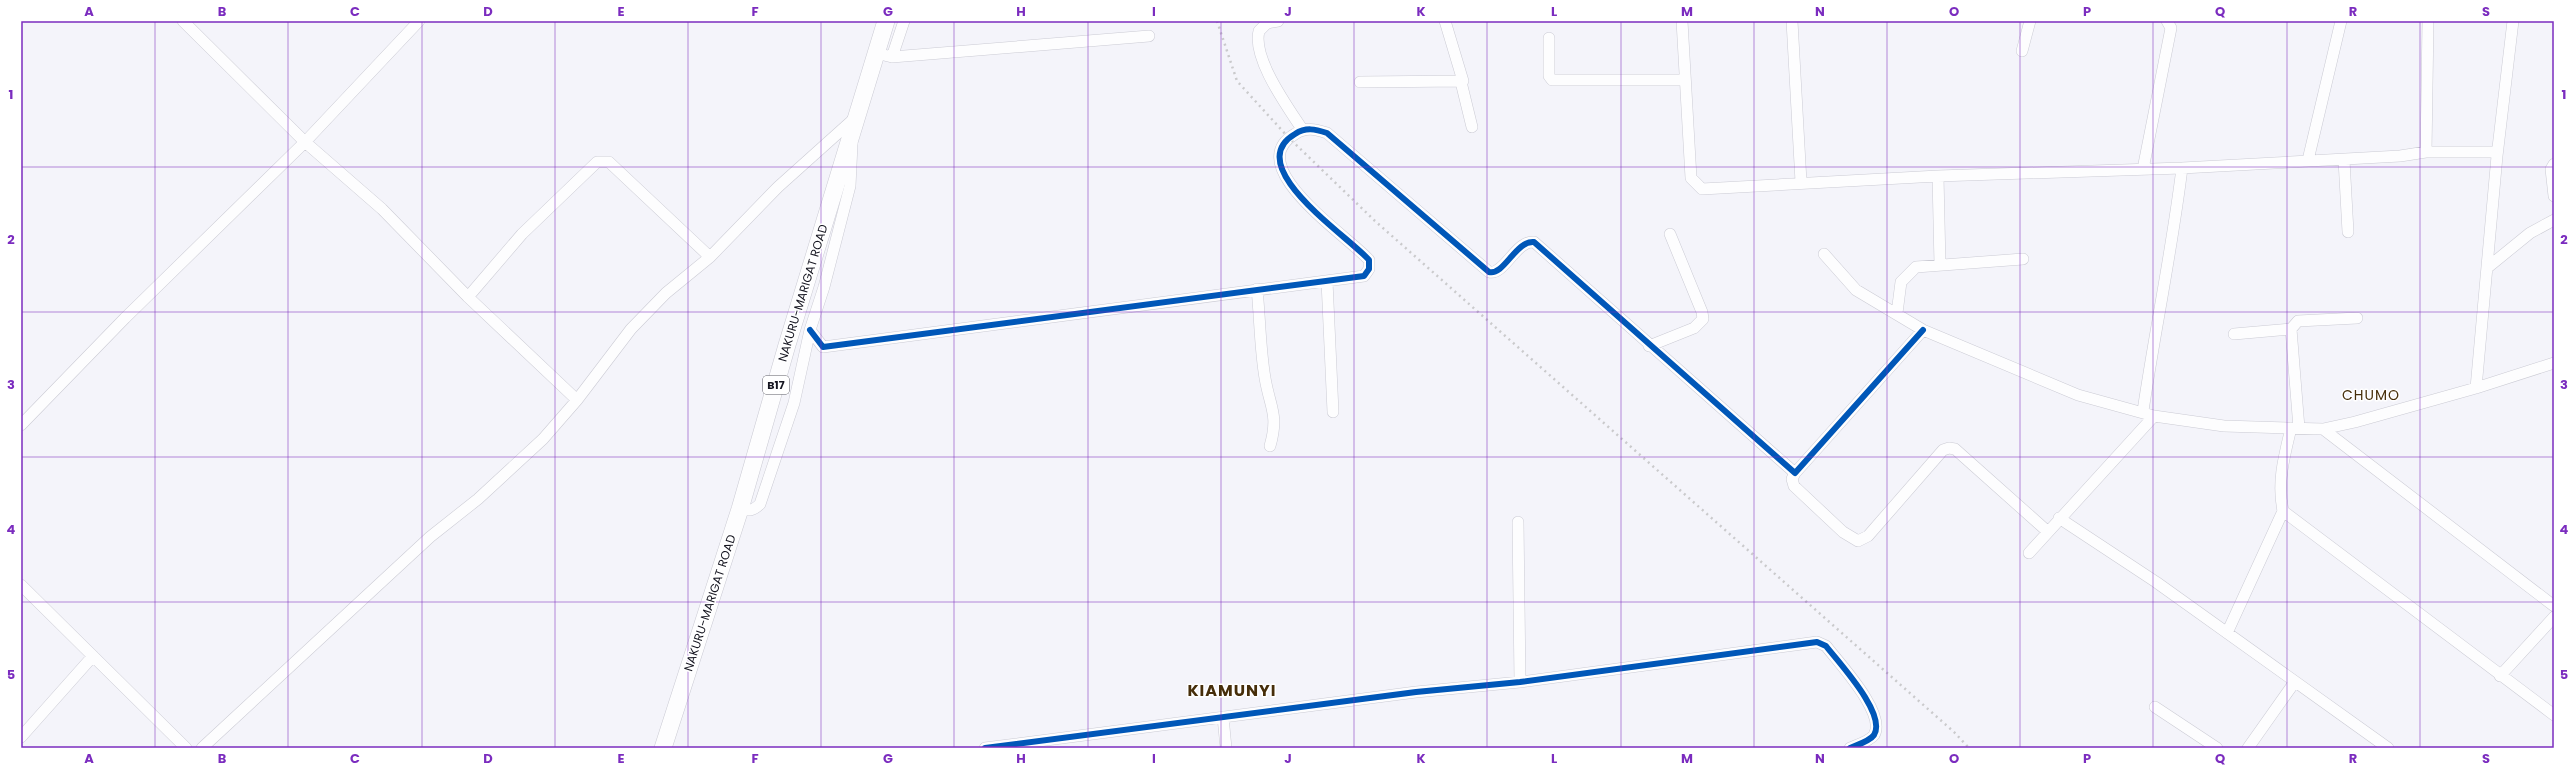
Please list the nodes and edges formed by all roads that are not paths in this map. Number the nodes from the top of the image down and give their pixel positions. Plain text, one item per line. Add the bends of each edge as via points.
1 (183, 21) edge
2 (419, 21) edge
3 (886, 21) edge
4 (904, 21) edge
5 (1278, 21) edge
6 (1446, 21) edge
7 (1682, 21) edge
8 (1792, 21) edge
9 (2030, 21) edge
10 (2167, 21) edge
11 (2341, 21) edge
12 (2428, 21) edge
13 (2513, 21) edge
14 (1149, 36) dead end
15 (1549, 38) dead end
16 (2022, 51) dead end
17 (884, 55) junction
18 (1684, 80) junction
19 (1360, 82) dead end
20 (1461, 82) junction
21 (856, 117) junction
22 (1472, 127) dead end
23 (1302, 129) junction
24 (851, 133) junction
25 (305, 142) junction
26 (2426, 152) junction
27 (2497, 152) junction
28 (2308, 160) junction
29 (2344, 160) junction
30 (2554, 164) edge
31 (2182, 168) junction
32 (2143, 169) junction
33 (1938, 176) junction
34 (1801, 182) junction
35 (2554, 196) edge
36 (2554, 220) edge
37 (2348, 232) dead end
38 (1670, 234) dead end
39 (1824, 254) dead end
40 (710, 257) junction
41 (2023, 259) dead end
42 (1940, 265) junction
43 (2487, 268) junction
44 (1327, 281) junction
45 (1257, 289) junction
46 (468, 297) junction
47 (1897, 313) junction
48 (2357, 318) dead end
49 (2291, 329) junction
50 (810, 330) junction
51 (1923, 330) junction
52 (2234, 334) dead end
53 (1649, 346) junction
54 (823, 347) junction
55 (807, 350) junction
56 (2554, 363) edge
57 (2476, 388) junction
58 (577, 400) junction
59 (2143, 411) junction
60 (1333, 412) dead end
61 (2154, 416) junction
62 (21, 426) edge
63 (2295, 428) junction
64 (2323, 429) junction
65 (1270, 446) dead end
66 (1795, 473) junction
67 (740, 509) junction
68 (2283, 511) junction
69 (2059, 518) junction
70 (1518, 522) dead end
71 (2046, 532) junction
72 (2029, 553) dead end
73 (21, 585) edge
74 (2554, 606) edge
75 (2554, 617) edge
76 (2227, 633) junction
77 (93, 656) junction
78 (2500, 676) junction
79 (1520, 682) junction
80 (2294, 683) junction
81 (2155, 707) dead end
82 (2554, 715) edge
83 (1223, 717) junction
84 (21, 737) edge
85 (184, 747) edge
86 (202, 748) edge
87 (663, 748) edge
88 (985, 748) edge
89 (1226, 748) edge
90 (1850, 748) edge
91 (2217, 748) edge
92 (2248, 748) edge
93 (2388, 748) edge

1 - 25 street
2 - 25 street
3 - 17 main road, NAKURU-MARIGAT ROAD / B17
4 - 17 street
5 - 23 street via 1267,23 1259,31 1259,51 1264,65
6 - 20 street via 1464,78
7 - 18 street
8 - 34 street
9 - 16 street
10 - 32 street via 2171,28
11 - 28 street
12 - 26 street
13 - 27 street
14 - 17 street
15 - 18 street via 1549,76 1552,80
17 - 21 main road, NAKURU-MARIGAT ROAD / B17
18 - 34 street via 1692,178 1695,183 1702,189
19 - 20 street
20 - 22 street
21 - 24 main road, NAKURU-MARIGAT ROAD / B17
21 - 40 street via 778,187
23 - 44 street via 1283,144 1280,169 1294,191 1369,260 1369,269 1364,276
23 - 53 street via 1314,129 1327,134 1489,272 1497,271 1524,244 1534,242
24 - 50 street via 853,160 850,186
24 - 67 main road, NAKURU-MARIGAT ROAD / B17
25 - 46 street via 382,209
25 - 62 street via 130,312
26 - 27 street
26 - 29 street
27 - 43 street
28 - 29 street
28 - 31 street
29 - 37 street
30 - 35 street
31 - 32 street
31 - 59 street via 2172,245 2155,329
32 - 33 street
33 - 34 street
33 - 42 street
36 - 43 street via 2530,233
38 - 53 street via 1702,312 1702,319 1694,328
39 - 47 street via 1856,290 1880,306
40 - 46 street via 609,162 597,162 522,234
40 - 58 street via 666,293 631,329
41 - 42 street
42 - 47 street via 1916,267 1907,274 1901,282
43 - 57 street
44 - 45 street
44 - 60 street
45 - 54 street
45 - 65 street via 1265,378 1275,415 1275,428
46 - 58 street
47 - 51 street
48 - 49 street via 2298,321
49 - 52 street
49 - 63 street
50 - 54 street
50 - 55 street
51 - 59 street via 2078,395
51 - 66 street
53 - 66 street
54 - 55 street
55 - 67 street via 794,403 760,504 754,510
56 - 57 street
57 - 64 street
58 - 86 street via 519,461 478,499 430,537
59 - 61 street
61 - 63 street via 2224,426
61 - 69 street
63 - 64 street
63 - 68 street via 2281,470 2280,492
64 - 74 street
66 - 71 street via 1792,479 1794,486 1843,532 1858,541 1868,536 1943,450 1955,449
67 - 87 main road, NAKURU-MARIGAT ROAD / B17
68 - 76 street
68 - 78 street
69 - 71 street
69 - 76 street
70 - 79 street
71 - 72 street
73 - 77 street
75 - 78 street
76 - 80 street
77 - 84 street
77 - 85 street
78 - 82 street
79 - 83 street via 1416,692
79 - 90 street via 1822,643 1868,701 1875,715 1877,729 1873,736
80 - 92 street
80 - 93 street
81 - 91 street
83 - 88 street
83 - 89 street

